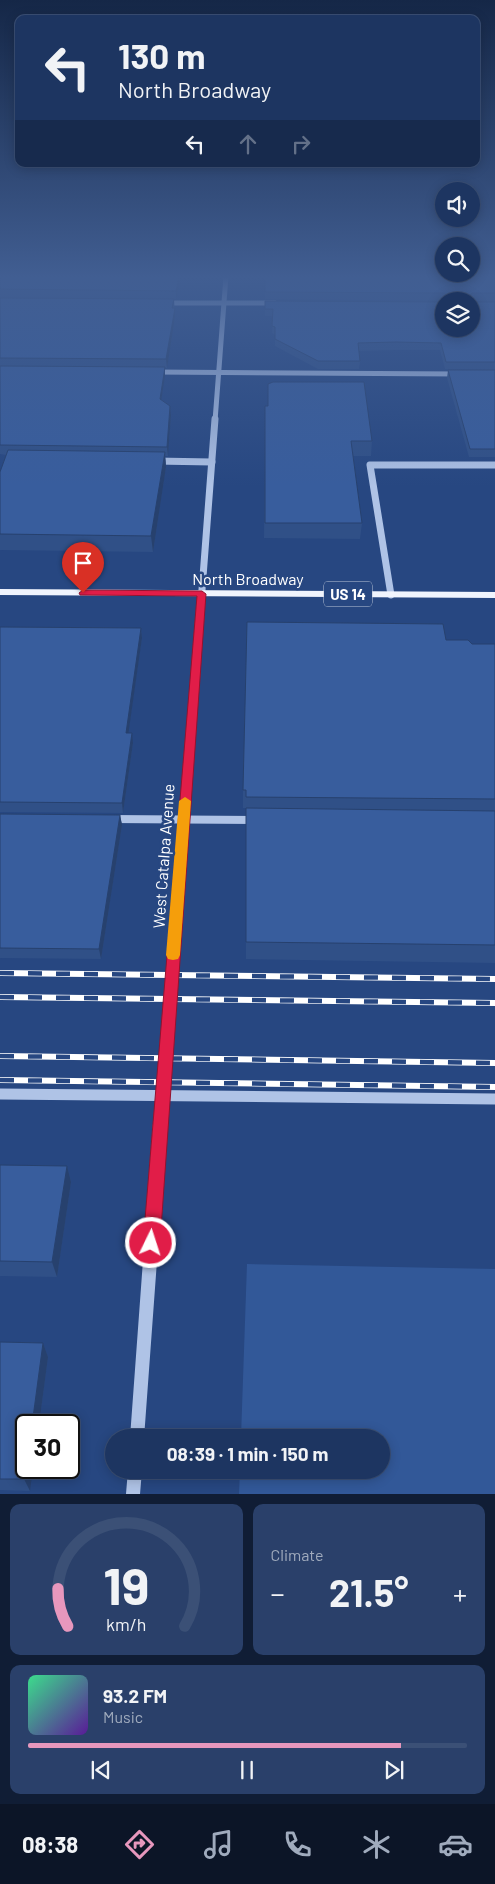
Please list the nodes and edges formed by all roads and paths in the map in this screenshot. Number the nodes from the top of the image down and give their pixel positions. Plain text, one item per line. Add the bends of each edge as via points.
1 (221, 346) edge
2 (148, 372) edge
3 (219, 373) junction
4 (466, 374) edge
5 (147, 461) edge
6 (212, 462) junction
7 (495, 465) edge
8 (0, 592) edge
9 (202, 594) junction
10 (391, 595) junction
11 (495, 596) edge
12 (103, 819) edge
13 (184, 819) junction
14 (267, 820) edge
15 (0, 1094) edge
16 (162, 1096) junction
17 (495, 1099) edge
18 (138, 1429) edge
19 (134, 1479) edge
20 (133, 1494) edge

1 - 3 street, West Catalpa Avenue
2 - 3 street
3 - 4 street
3 - 6 street, West Catalpa Avenue
5 - 6 street
6 - 9 street, West Catalpa Avenue
7 - 10 street via 370,465
8 - 9 main road, North Broadway / US 14
9 - 10 main road, North Broadway / US 14
9 - 13 street, West Catalpa Avenue
10 - 11 main road, North Broadway / US 14
12 - 13 street
13 - 14 street
13 - 16 street, West Catalpa Avenue
15 - 16 street
16 - 17 street
16 - 18 street, West Catalpa Avenue
19 - 20 street

